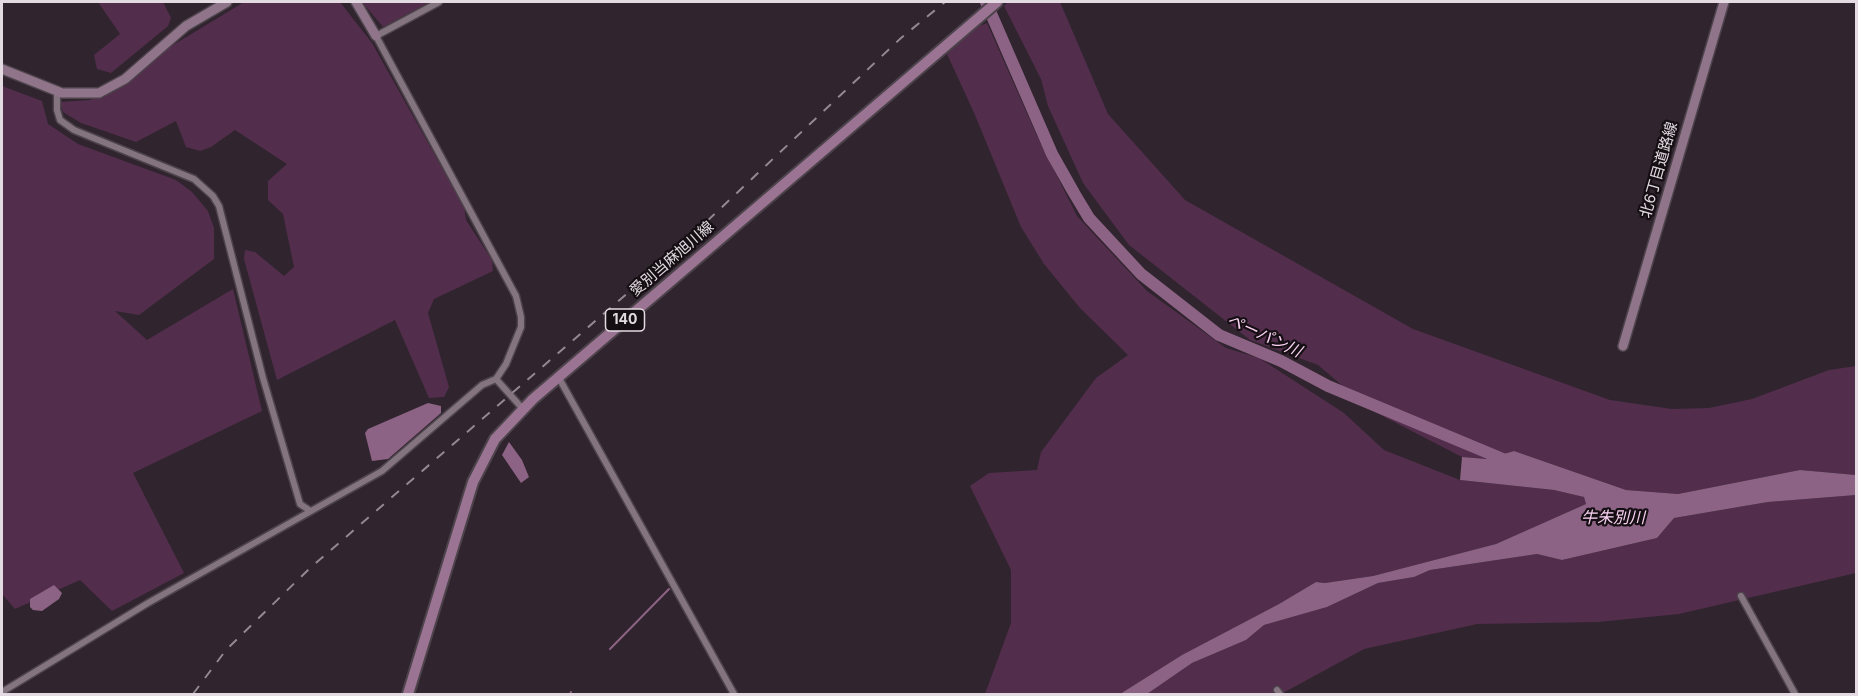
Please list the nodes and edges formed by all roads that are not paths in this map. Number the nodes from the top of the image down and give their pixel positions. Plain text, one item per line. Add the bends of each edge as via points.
1 (227, 2) edge
2 (356, 2) edge
3 (439, 2) edge
4 (997, 2) edge
5 (1724, 2) edge
6 (376, 36) junction
7 (2, 69) edge
8 (57, 91) junction
9 (1623, 346) dead end
10 (559, 378) junction
11 (496, 379) junction
12 (522, 408) junction
13 (309, 510) junction
14 (1741, 596) dead end
15 (2, 692) edge
16 (408, 694) edge
17 (734, 694) edge
18 (1795, 694) edge

1 - 8 street via 186,26 112,87 87,95
2 - 6 street
3 - 6 street
4 - 10 main road, 愛別当麻旭川線 / 140
5 - 9 street, 北6丁目道路線
6 - 11 street via 519,305 521,327
7 - 8 street
8 - 13 street via 60,120 75,130 194,179 216,201 300,504
10 - 12 main road, 愛別当麻旭川線 / 140
10 - 17 street
11 - 12 street
11 - 13 street via 482,385 382,471
12 - 16 main road, 愛別当麻旭川線 / 140 via 495,439 473,482
13 - 15 street
14 - 18 street

